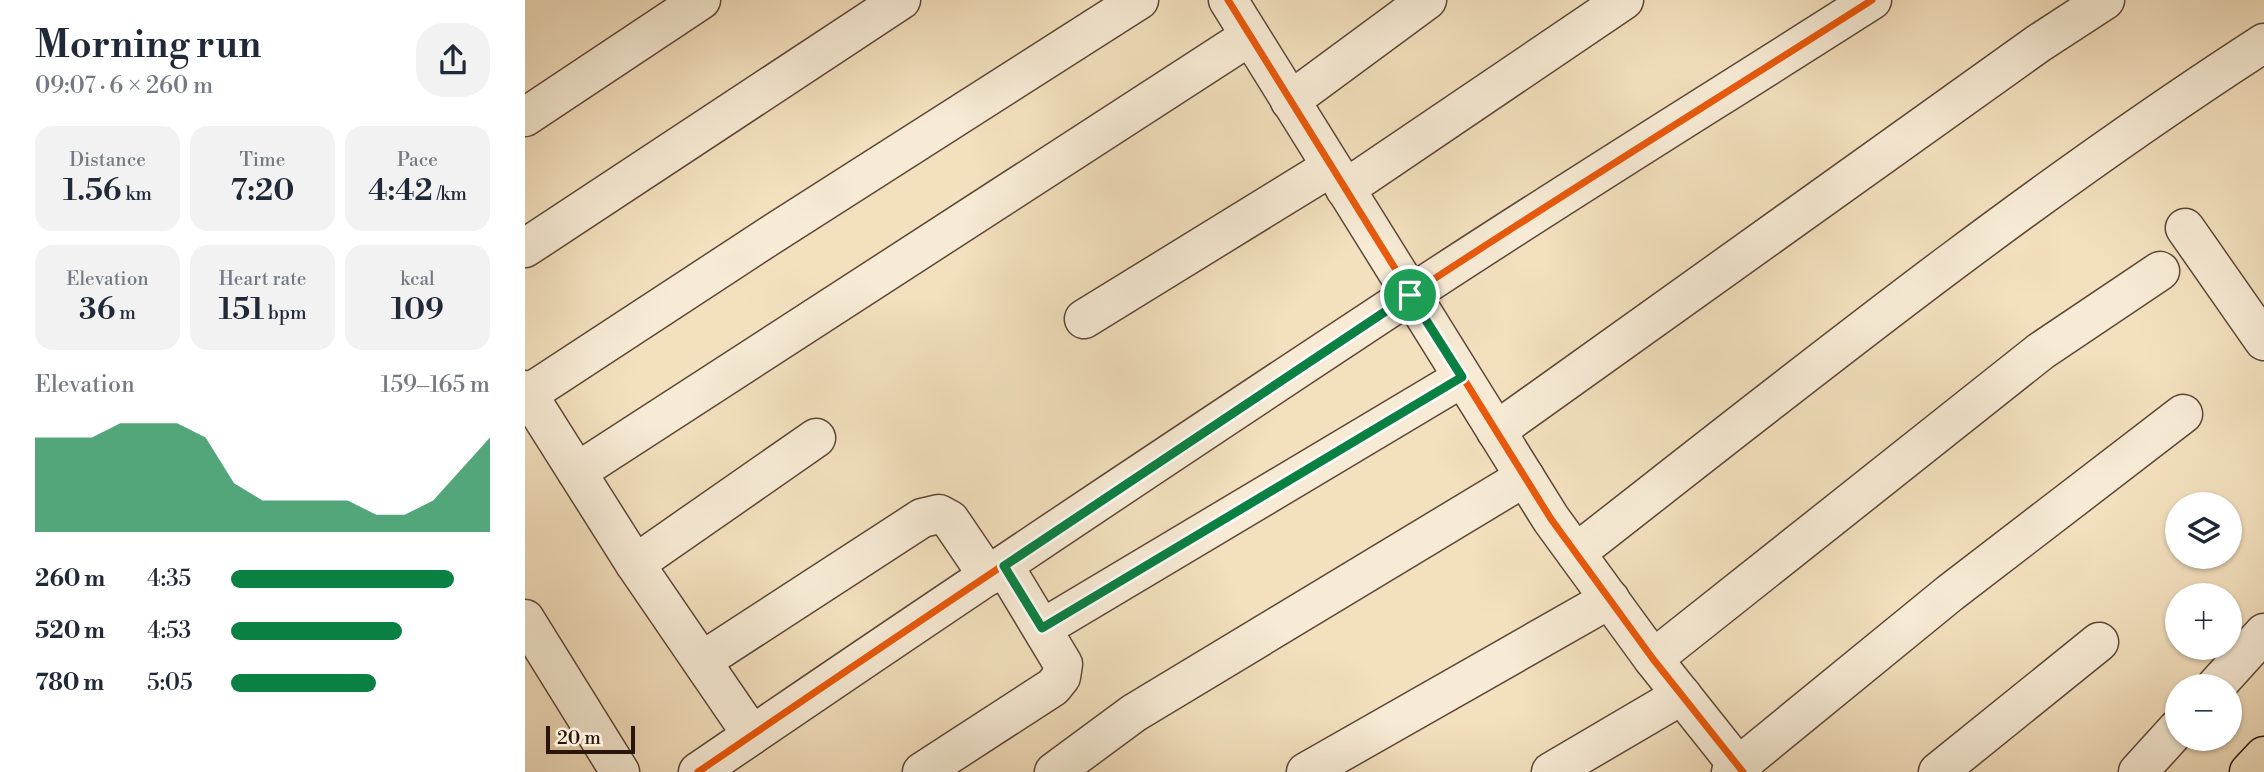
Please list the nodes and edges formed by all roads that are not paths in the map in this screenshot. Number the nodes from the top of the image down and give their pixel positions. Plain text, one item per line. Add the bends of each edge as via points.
1 (701, 0) edge
2 (901, 0) edge
3 (1139, 0) edge
4 (1228, 0) edge
5 (1427, 0) edge
6 (1624, 0) edge
7 (1872, 0) edge
8 (2105, 0) edge
9 (1250, 36) junction
10 (2264, 43) edge
11 (1290, 101) junction
12 (525, 117) edge
13 (1338, 178) junction
14 (2185, 228) dead end
15 (525, 248) edge
16 (2160, 271) dead end
17 (1410, 295) junction
18 (1084, 319) dead end
19 (2264, 341) edge
20 (1462, 377) junction
21 (527, 392) edge
22 (2183, 414) dead end
23 (1496, 431) junction
24 (816, 438) dead end
25 (577, 472) junction
26 (1525, 477) junction
27 (1576, 553) junction
28 (635, 564) junction
29 (996, 571) junction
30 (1610, 599) junction
31 (525, 619) edge
32 (1042, 628) junction
33 (2264, 633) edge
34 (2099, 642) dead end
35 (1653, 659) junction
36 (702, 661) junction
37 (2227, 674) edge
38 (1682, 695) junction
39 (752, 735) junction
40 (2165, 742) edge
41 (2264, 757) edge
42 (1738, 770) edge
43 (619, 772) edge
44 (698, 772) edge
45 (922, 772) edge
46 (1054, 772) edge
47 (1306, 772) edge
48 (1551, 772) edge
49 (1938, 772) edge
50 (2138, 772) edge
51 (2249, 772) edge

1 - 12 street
2 - 15 street
3 - 21 street
4 - 9 street
5 - 11 street
6 - 13 street
7 - 17 street
8 - 23 street
9 - 11 street
9 - 25 street
10 - 27 street via 2173,102 1907,294
11 - 13 street
13 - 17 street
13 - 18 street
14 - 19 street
16 - 35 street via 2041,351
17 - 20 street
17 - 29 street
20 - 23 street
20 - 32 street
21 - 25 street
22 - 42 street via 1950,593
23 - 26 street
24 - 28 street
25 - 28 street
26 - 27 street
26 - 46 street via 1133,713
27 - 30 street
28 - 36 street
29 - 32 street
29 - 36 street via 950,520 939,514 922,518
29 - 39 street
30 - 35 street
30 - 47 street
31 - 43 street
32 - 45 street via 1063,664 1053,687
33 - 37 street
34 - 49 street
35 - 38 street
36 - 39 street
38 - 42 street
38 - 48 street
39 - 44 street
40 - 50 street
41 - 51 highway

